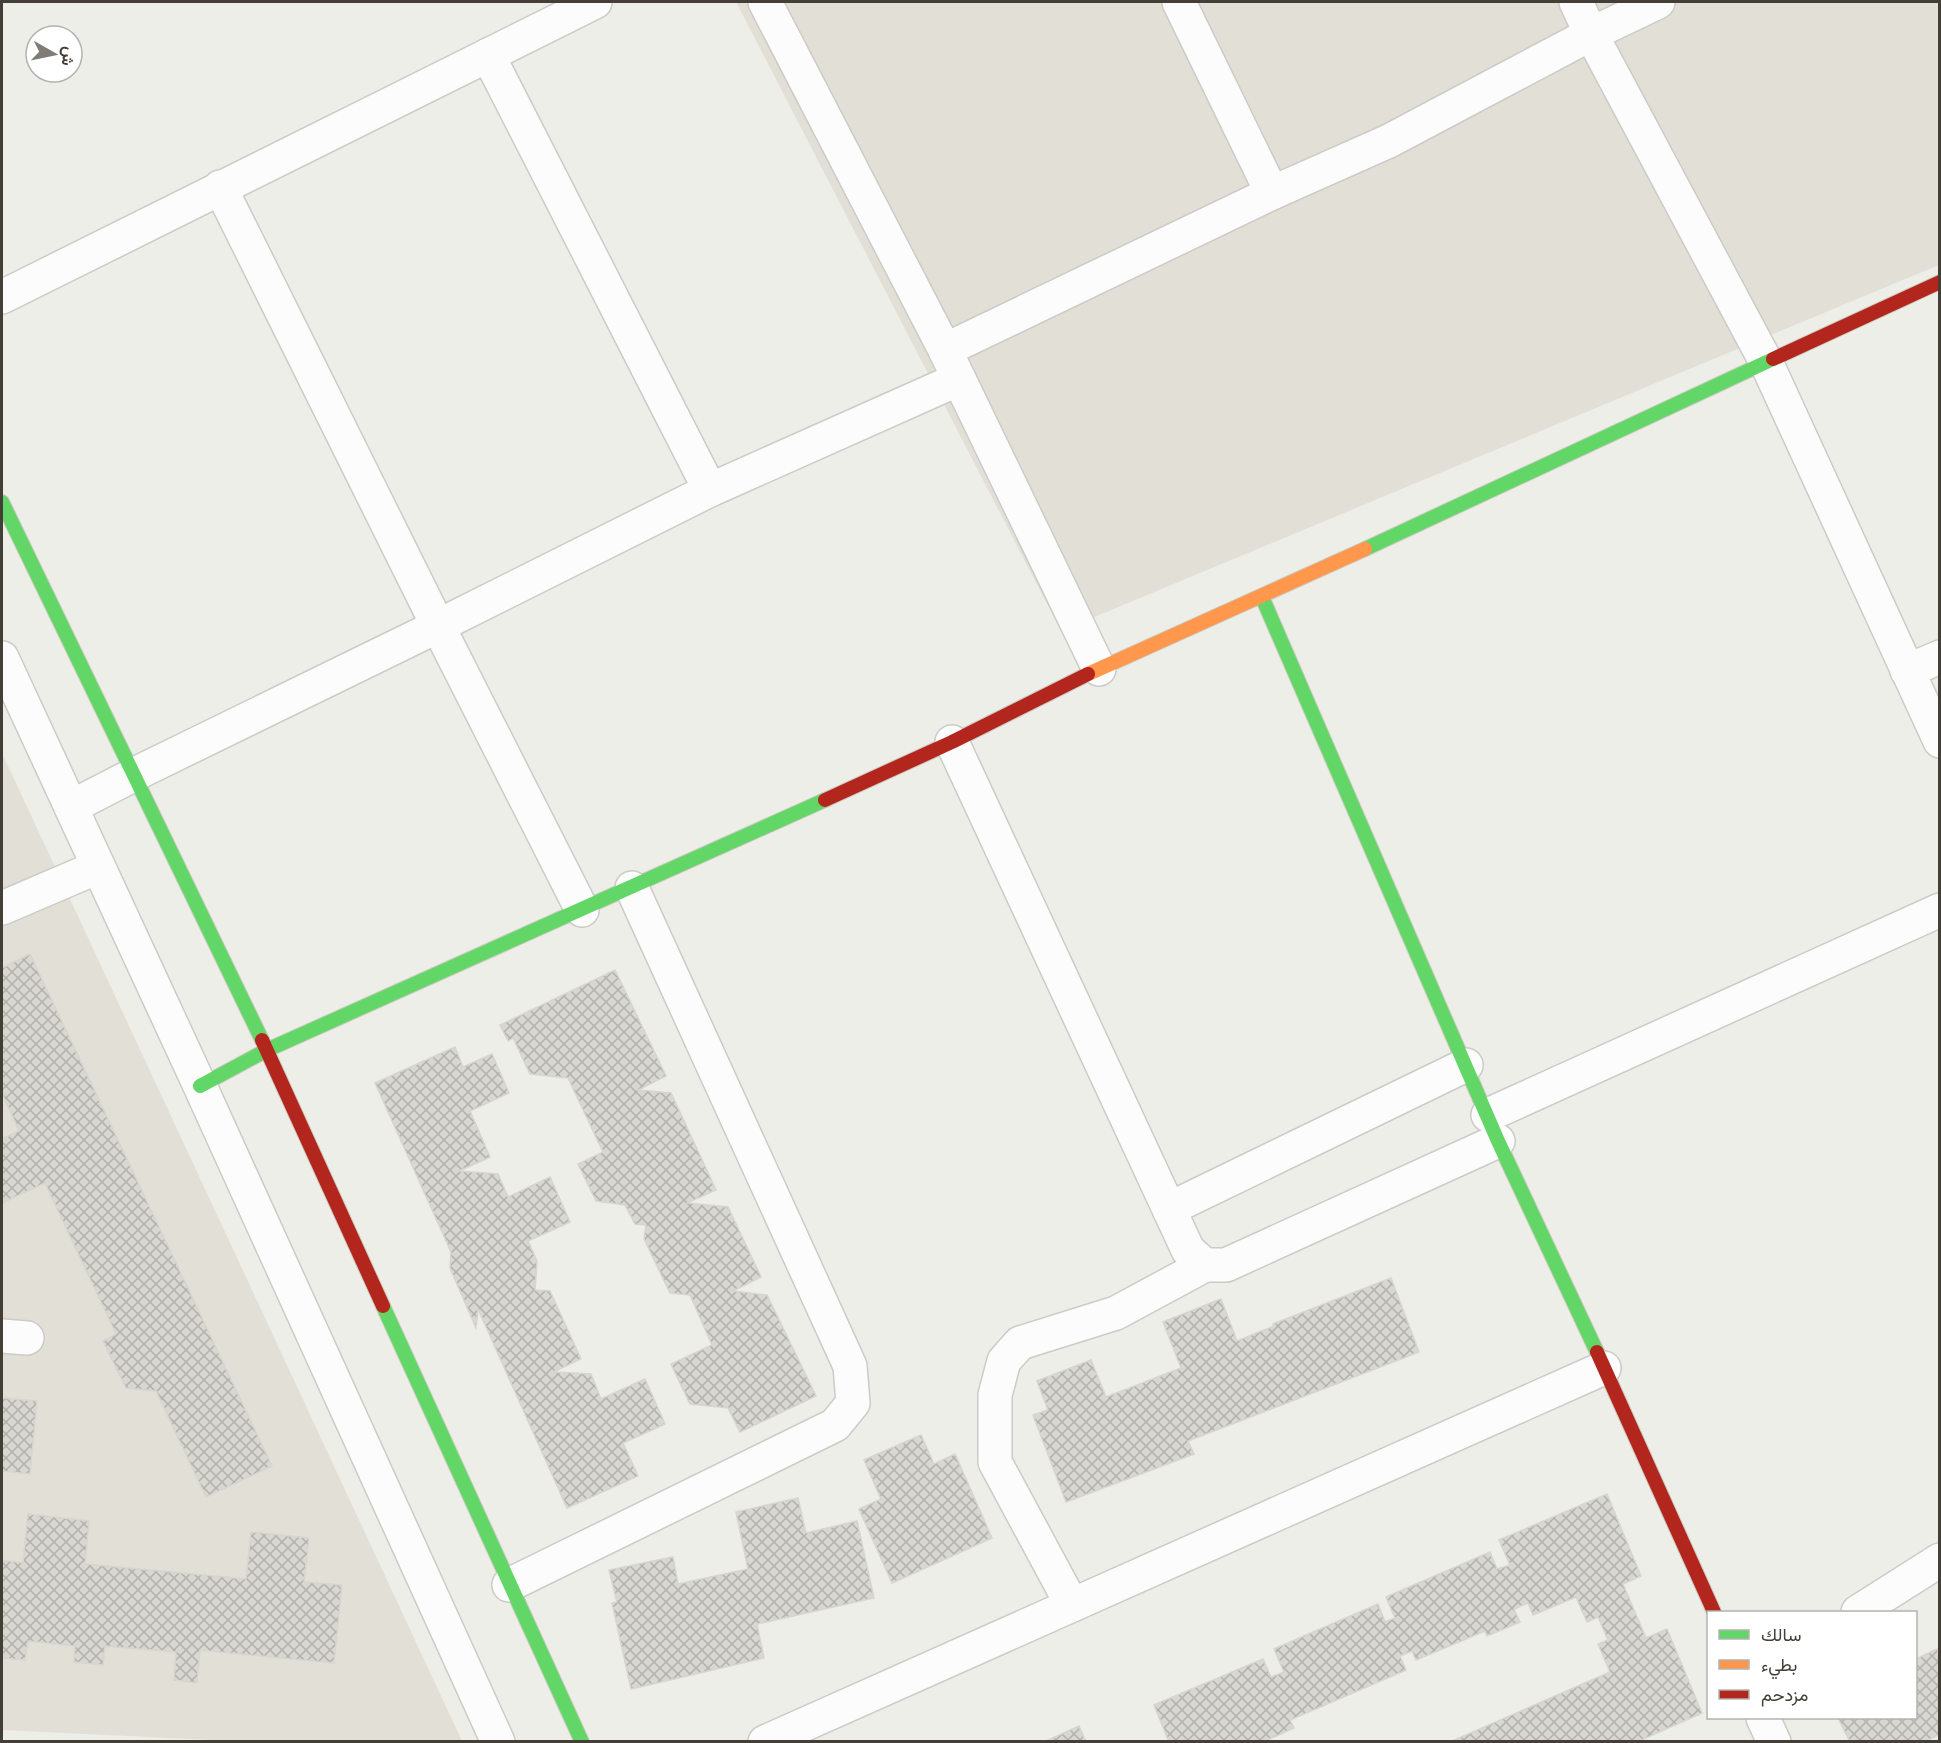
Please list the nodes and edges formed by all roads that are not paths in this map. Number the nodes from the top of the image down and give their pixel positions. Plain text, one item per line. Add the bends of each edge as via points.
1 (596, 2) edge
2 (765, 2) edge
3 (1179, 2) edge
4 (1576, 2) edge
5 (1658, 2) edge
6 (1591, 34) junction
7 (488, 55) junction
8 (220, 187) junction
9 (1272, 193) junction
10 (1940, 282) edge
11 (2, 297) edge
12 (1766, 362) junction
13 (952, 364) junction
14 (710, 490) junction
15 (2, 502) edge
16 (1262, 597) junction
17 (438, 626) junction
18 (1940, 657) edge
19 (2, 658) edge
20 (1099, 669) junction
21 (1907, 671) junction
22 (1940, 741) edge
23 (952, 742) junction
24 (133, 775) junction
25 (71, 807) junction
26 (98, 867) junction
27 (632, 888) junction
28 (2, 908) edge
29 (582, 910) junction
30 (1940, 910) edge
31 (267, 1050) junction
32 (1466, 1065) junction
33 (200, 1086) junction
34 (1493, 1128) junction
35 (1169, 1209) junction
36 (1205, 1265) junction
37 (1604, 1368) junction
38 (1940, 1560) edge
39 (509, 1585) junction
40 (1072, 1605) junction
41 (1714, 1611) edge
42 (1860, 1611) edge
43 (1762, 1719) edge
44 (498, 1742) edge
45 (582, 1742) edge
46 (765, 1742) edge
47 (1774, 1742) edge

1 - 7 street
2 - 13 street
3 - 9 street
4 - 6 street
5 - 6 street
6 - 9 street via 1389,141
6 - 12 street
7 - 8 street
7 - 14 street
8 - 11 street
8 - 17 street
9 - 13 street
10 - 12 street
12 - 16 street
12 - 21 street
13 - 14 street
13 - 20 street
14 - 17 street
15 - 24 street
16 - 20 street
16 - 32 street
17 - 24 street
17 - 29 street
18 - 21 street
19 - 25 street
20 - 23 street
21 - 22 street
23 - 27 street
23 - 35 street
24 - 25 street
24 - 31 street
25 - 26 street
26 - 28 street
26 - 33 street
27 - 29 street
27 - 39 street via 850,1366 853,1403 835,1425
29 - 31 street
30 - 34 street
31 - 33 street
31 - 39 street
32 - 34 street
32 - 35 street
33 - 44 street
34 - 36 street via 1226,1264
34 - 37 street
35 - 36 street via 1188,1250
36 - 40 street via 1116,1313 1020,1343 1004,1361 994,1395 995,1462
37 - 40 street
37 - 41 street
38 - 42 street
39 - 45 street
40 - 46 street
43 - 47 street

